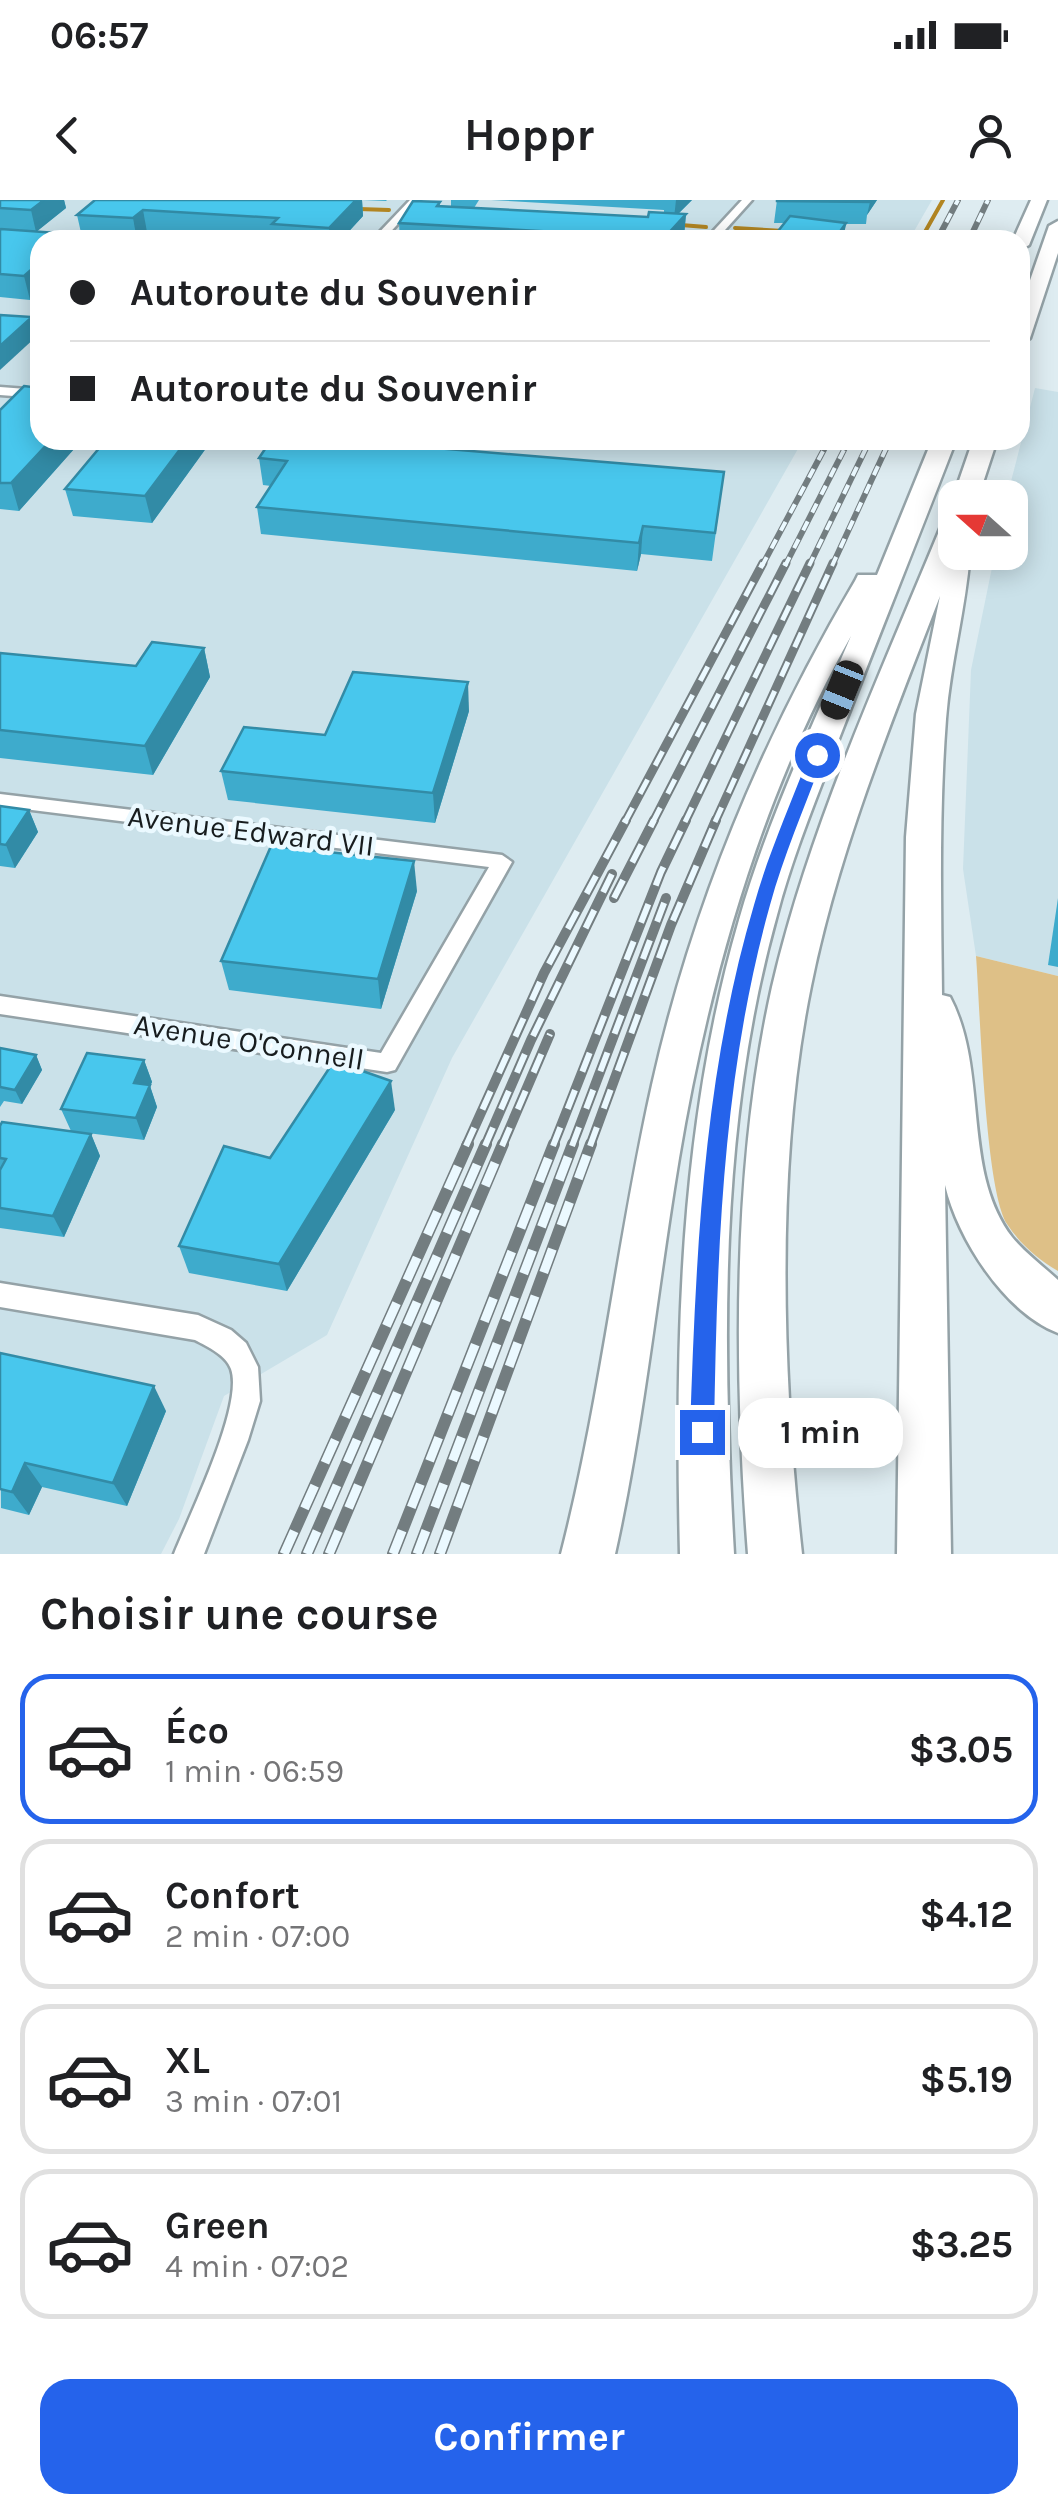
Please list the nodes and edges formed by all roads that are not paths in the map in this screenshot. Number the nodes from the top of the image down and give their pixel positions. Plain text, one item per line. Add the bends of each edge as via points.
1 (416, 200) edge
2 (747, 200) edge
3 (1038, 200) edge
4 (1058, 226) edge
5 (387, 230) edge
6 (719, 230) edge
7 (1026, 230) edge
8 (1030, 309) edge
9 (0, 391) edge
10 (30, 393) edge
11 (940, 450) edge
12 (982, 450) edge
13 (971, 480) edge
14 (926, 487) junction
15 (938, 569) edge
16 (957, 570) edge
17 (0, 800) edge
18 (502, 862) joint
19 (923, 956) junction
20 (0, 1005) edge
21 (0, 1295) edge
22 (1058, 1311) edge
23 (189, 1554) edge
24 (588, 1554) edge
25 (707, 1554) edge
26 (775, 1554) edge
27 (924, 1554) edge

1 - 5 street
2 - 6 street
3 - 7 highway
4 - 8 highway
9 - 10 street
11 - 14 highway
12 - 13 highway
14 - 24 highway via 822,656 710,938 658,1154
14 - 25 highway via 786,832 736,1009 716,1126 706,1254
15 - 26 highway via 825,868 784,1030 766,1267
16 - 19 highway via 928,746
17 - 18 street, Avenue Edward VII
18 - 20 street, Avenue O'Connell via 386,1063
19 - 22 highway via 953,1074 974,1213 997,1253
19 - 27 highway
21 - 23 street via 198,1328 239,1355 248,1377 247,1404

